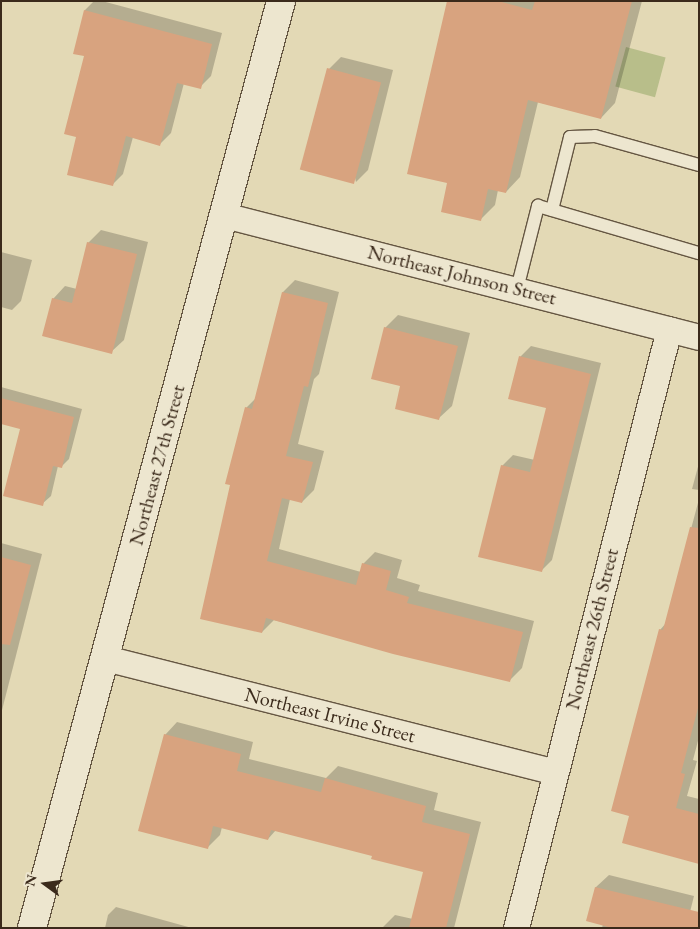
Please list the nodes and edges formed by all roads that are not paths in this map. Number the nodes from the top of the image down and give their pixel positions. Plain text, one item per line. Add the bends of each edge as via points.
1 (281, 1) edge
2 (699, 165) edge
3 (552, 210) junction
4 (224, 215) junction
5 (699, 253) edge
6 (517, 289) junction
7 (669, 329) junction
8 (699, 337) edge
9 (105, 658) junction
10 (556, 772) junction
11 (32, 928) edge
12 (516, 928) edge

1 - 4 street, Northeast 27th Street
2 - 3 lane via 595,136 570,137
3 - 5 lane
3 - 6 lane via 538,206
4 - 6 street, Northeast Johnson Street
4 - 9 street, Northeast 27th Street
6 - 7 street, Northeast Johnson Street
7 - 8 street, Northeast Johnson Street
7 - 10 street, Northeast 26th Street
9 - 10 street, Northeast Irvine Street
9 - 11 street, Northeast 27th Street
10 - 12 street, Northeast 26th Street

